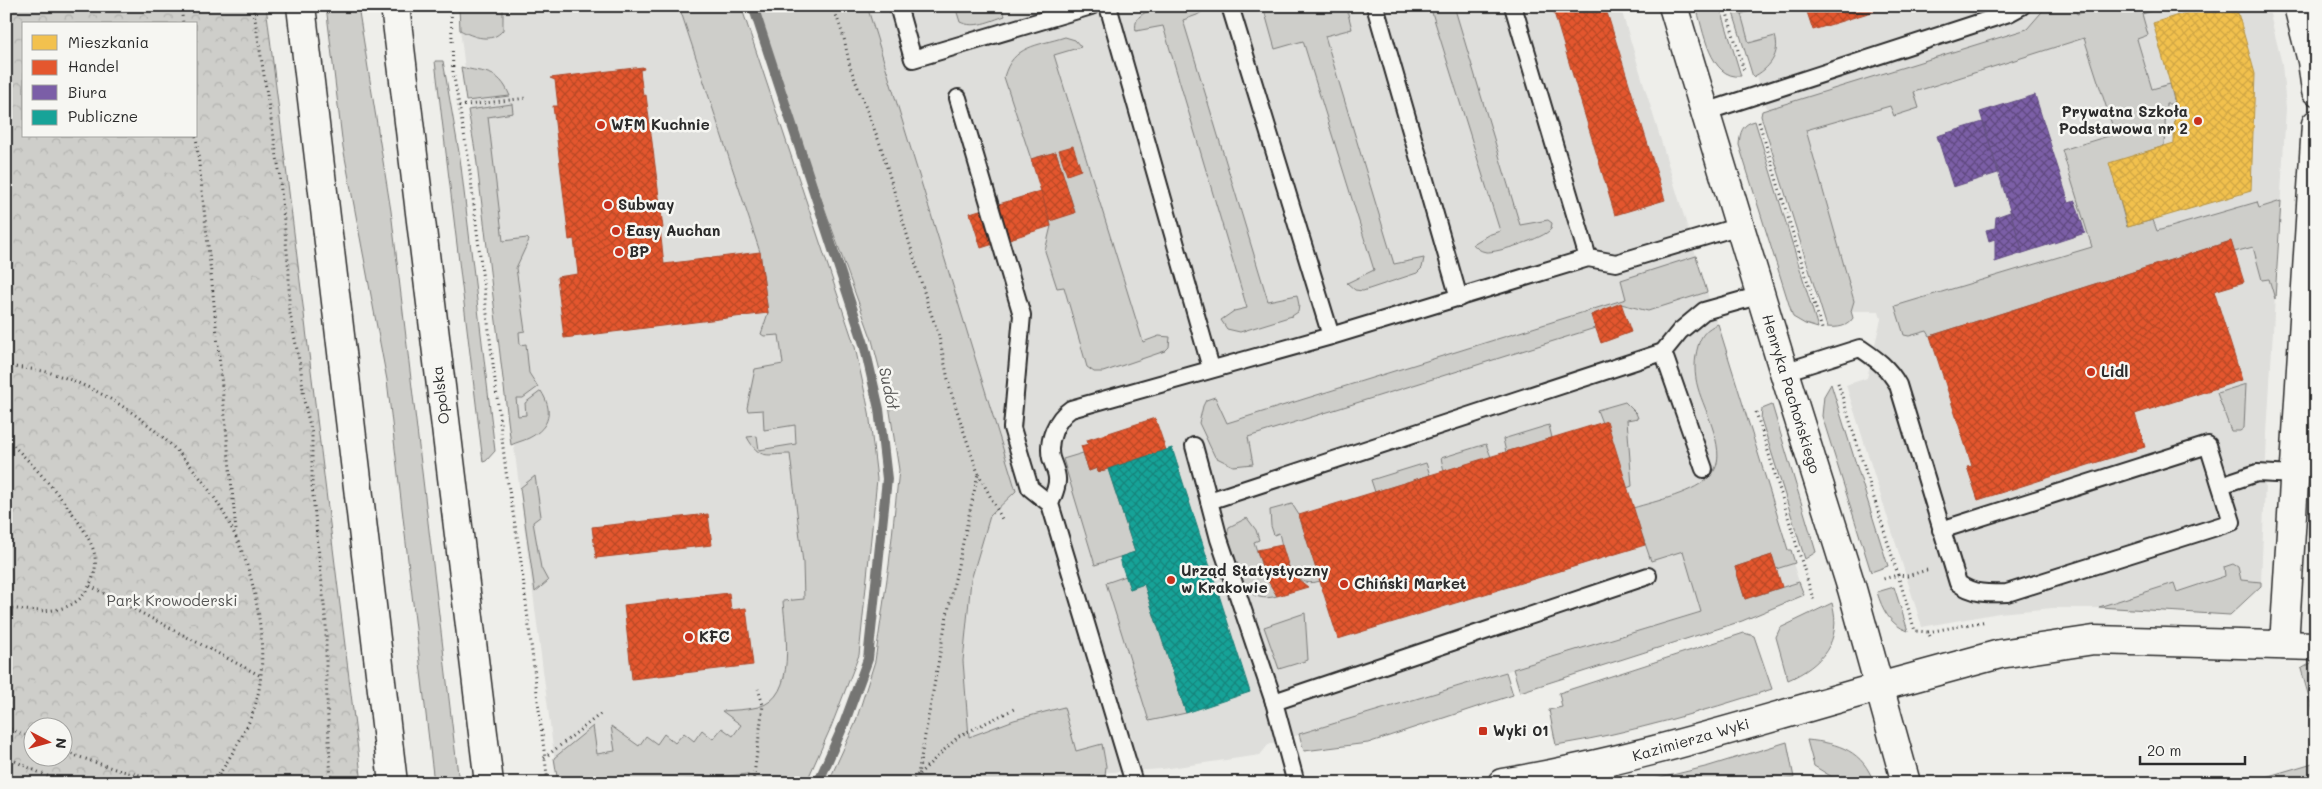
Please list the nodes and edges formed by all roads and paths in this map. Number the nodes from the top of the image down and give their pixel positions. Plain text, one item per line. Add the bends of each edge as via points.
1 (180, 6) edge
2 (253, 6) edge
3 (301, 6) edge
4 (395, 6) edge
5 (451, 6) edge
6 (832, 6) edge
7 (898, 6) edge
8 (1091, 6) edge
9 (1108, 6) edge
10 (1230, 6) edge
11 (1375, 6) edge
12 (1513, 6) edge
13 (1673, 6) edge
14 (1724, 6) edge
15 (2022, 6) edge
16 (2298, 6) edge
17 (183, 22) edge
18 (2316, 91) edge
19 (1752, 96) junction
20 (527, 98) dead end
21 (958, 98) dead end
22 (459, 106) junction
23 (1705, 112) junction
24 (2316, 124) edge
25 (196, 138) edge
26 (1740, 226) junction
27 (1588, 258) junction
28 (1761, 295) junction
29 (1459, 298) junction
30 (1331, 336) junction
31 (1663, 352) junction
32 (1830, 358) junction
33 (6, 366) edge
34 (1211, 368) junction
35 (1784, 372) junction
36 (1756, 412) dead end
37 (6, 439) edge
38 (1194, 446) dead end
39 (1704, 469) dead end
40 (978, 473) junction
41 (2295, 475) junction
42 (2220, 485) junction
43 (1209, 501) junction
44 (1050, 504) junction
45 (1002, 519) dead end
46 (1942, 530) junction
47 (236, 534) junction
48 (1898, 575) junction
49 (1648, 576) dead end
50 (1880, 580) dead end
51 (90, 586) junction
52 (1814, 602) dead end
53 (6, 607) edge
54 (1931, 638) dead end
55 (2284, 645) junction
56 (2316, 646) edge
57 (261, 676) junction
58 (1879, 687) junction
59 (758, 689) dead end
60 (1274, 702) junction
61 (1016, 708) dead end
62 (603, 712) dead end
63 (6, 727) edge
64 (22, 734) edge
65 (72, 754) edge
66 (6, 757) edge
67 (544, 758) junction
68 (918, 774) junction
69 (62, 783) edge
70 (171, 783) edge
71 (214, 783) edge
72 (331, 783) edge
73 (393, 783) edge
74 (489, 783) edge
75 (548, 783) edge
76 (753, 783) edge
77 (911, 783) edge
78 (1134, 783) edge
79 (1296, 783) edge
80 (1502, 783) edge
81 (1906, 783) edge

1 - 17 path
2 - 72 path via 279,170 289,272 289,309 312,434 312,486 326,624
3 - 73 street
4 - 74 street, Opolska
5 - 22 path via 453,63
6 - 40 path via 850,67 880,144 939,336 950,389
7 - 8 lane via 913,59
9 - 34 lane
10 - 30 lane
11 - 29 lane
12 - 27 lane
13 - 23 street, Henryka Pachońskiego
14 - 19 path
15 - 19 lane via 2009,13
16 - 18 street
19 - 23 lane
19 - 32 path
20 - 22 path
21 - 44 lane via 1022,315 1012,428 1030,488
22 - 67 path via 468,156 509,492 520,554
23 - 26 street, Henryka Pachońskiego
24 - 41 street
25 - 47 path
26 - 27 lane via 1616,263
26 - 28 street, Henryka Pachońskiego
27 - 29 lane
28 - 31 lane via 1704,311 1680,330
28 - 35 street, Henryka Pachońskiego
29 - 30 lane
30 - 34 lane
31 - 39 lane
31 - 43 lane
32 - 35 lane
32 - 46 lane via 1860,348 1890,371 1898,385
32 - 48 path
33 - 47 path via 57,375 107,397 134,415 162,436 199,476
34 - 44 lane via 1065,413 1055,428 1050,446 1058,481
35 - 58 street, Henryka Pachońskiego
36 - 52 path
37 - 51 path via 45,479 90,541 96,570
38 - 43 lane
40 - 45 path
40 - 68 path via 946,620
41 - 42 lane via 2256,473
41 - 55 street
42 - 46 lane via 2208,446
42 - 46 lane via 2232,522 2007,593 1975,592 1958,583
43 - 60 lane
44 - 78 lane
47 - 57 path via 255,590 261,629
48 - 50 path
48 - 54 path via 1916,631 1928,632
49 - 60 lane
51 - 53 path via 69,606 48,611
51 - 57 path
55 - 56 street, Kazimierza Wyki
55 - 58 street, Kazimierza Wyki via 2094,640 2000,654
57 - 71 path via 256,705 245,732
58 - 80 street, Kazimierza Wyki via 1631,757
58 - 81 street, Henryka Pachońskiego
59 - 76 path via 762,705
60 - 79 lane
61 - 68 path via 959,736
62 - 67 path
63 - 64 path
65 - 70 path
66 - 69 path
67 - 75 path
68 - 77 path

